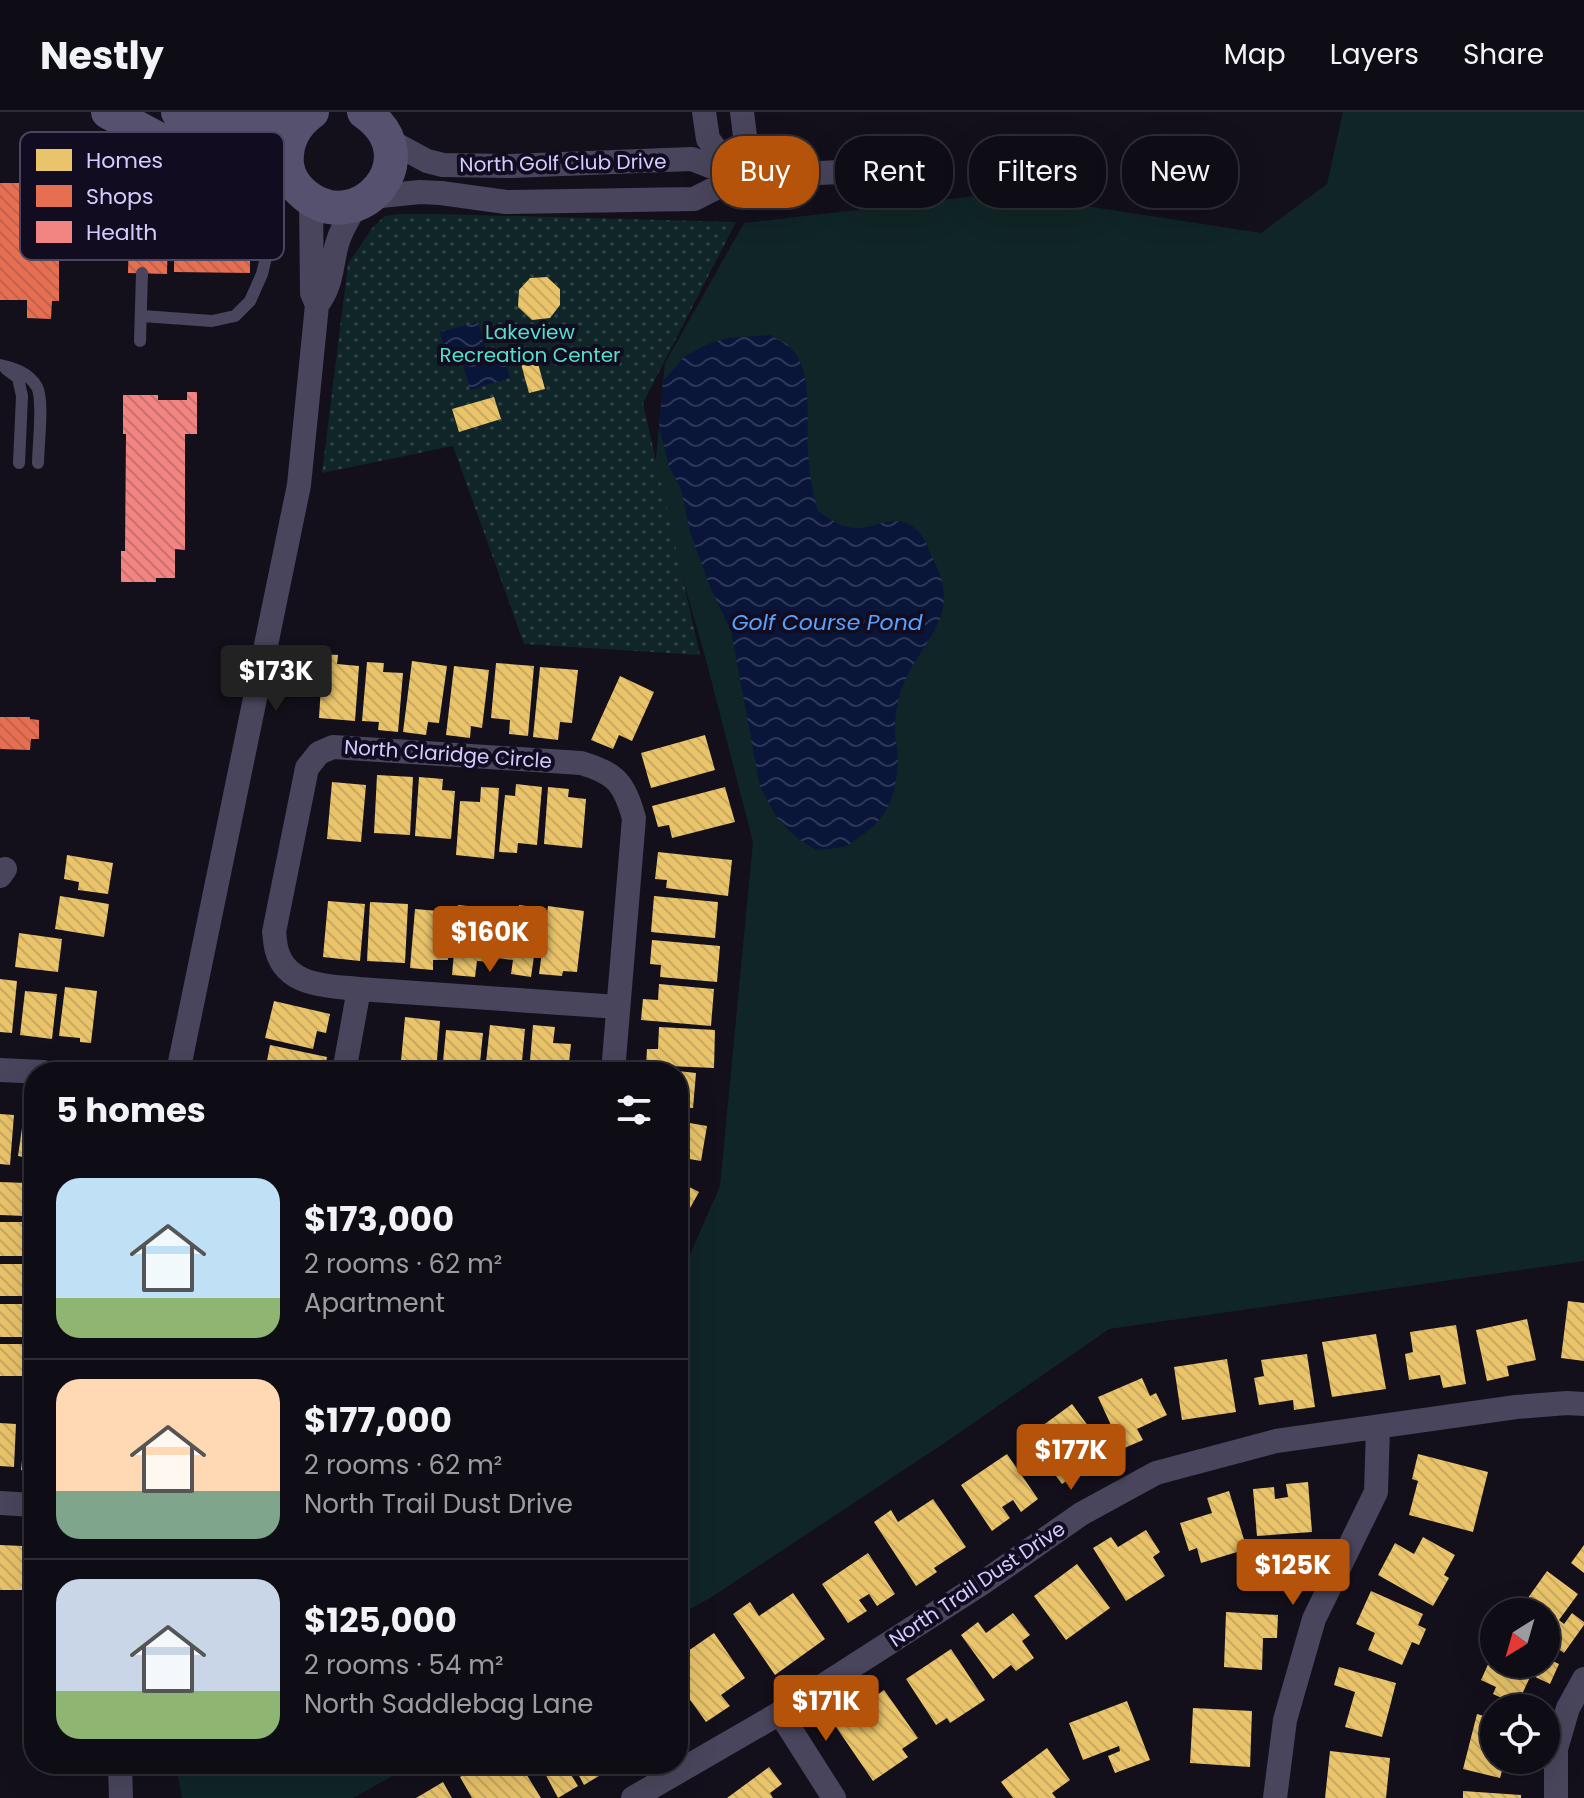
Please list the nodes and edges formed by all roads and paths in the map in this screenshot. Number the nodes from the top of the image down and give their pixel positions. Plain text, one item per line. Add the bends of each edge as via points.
1 (108, 112) edge
2 (178, 112) edge
3 (704, 112) edge
4 (742, 112) edge
5 (306, 117) edge
6 (374, 121) edge
7 (145, 132) edge
8 (745, 136) edge
9 (712, 144) edge
10 (712, 167) edge
11 (284, 171) edge
12 (289, 174) junction
13 (712, 190) edge
14 (311, 200) junction
15 (364, 201) junction
16 (265, 260) edge
17 (142, 273) dead end
18 (317, 305) junction
19 (142, 316) junction
20 (140, 341) dead end
21 (0, 365) edge
22 (19, 463) dead end
23 (38, 463) dead end
24 (359, 989) junction
25 (618, 1007) junction
26 (180, 1062) edge
27 (346, 1062) edge
28 (614, 1062) edge
29 (0, 1070) edge
30 (24, 1071) edge
31 (1584, 1404) edge
32 (1378, 1427) junction
33 (0, 1503) edge
34 (24, 1504) edge
35 (1584, 1679) edge
36 (780, 1713) junction
37 (688, 1766) edge
38 (120, 1774) edge
39 (675, 1774) edge
40 (121, 1798) edge
41 (633, 1798) edge
42 (834, 1798) edge
43 (1275, 1798) edge
44 (1556, 1798) edge

1 - 7 street
2 - 5 street via 237,125 275,126
3 - 9 street
4 - 8 street
5 - 12 street via 288,144
6 - 10 street, North Golf Club Drive via 427,161 443,165 692,159
6 - 15 street via 392,154 387,174
11 - 12 street
12 - 14 street
13 - 15 street, North Golf Club Drive via 694,199 506,202 420,192
14 - 15 street via 343,208
14 - 18 street via 312,293
15 - 18 street via 346,222 326,294
16 - 19 lane via 250,301 235,316 212,321
17 - 19 lane
18 - 26 street via 299,485
19 - 20 lane
21 - 22 lane via 18,378 22,396
21 - 23 lane via 21,371 38,388
24 - 25 street, North Claridge Circle
24 - 25 street, North Claridge Circle via 310,984 294,975 277,954 274,932 307,768 319,753 333,747 581,763 618,780 634,818
24 - 27 street
25 - 28 street, North Claridge Circle
29 - 30 street
31 - 32 street, North Trail Dust Drive via 1516,1407
32 - 36 street, North Trail Dust Drive via 1276,1441 1156,1473 1081,1514
32 - 43 street via 1376,1492 1314,1619 1285,1720
33 - 34 street
35 - 44 street via 1568,1708 1556,1749
36 - 37 street, North Trail Dust Drive
36 - 42 street
38 - 40 street
39 - 41 street, North Trail Dust Drive

